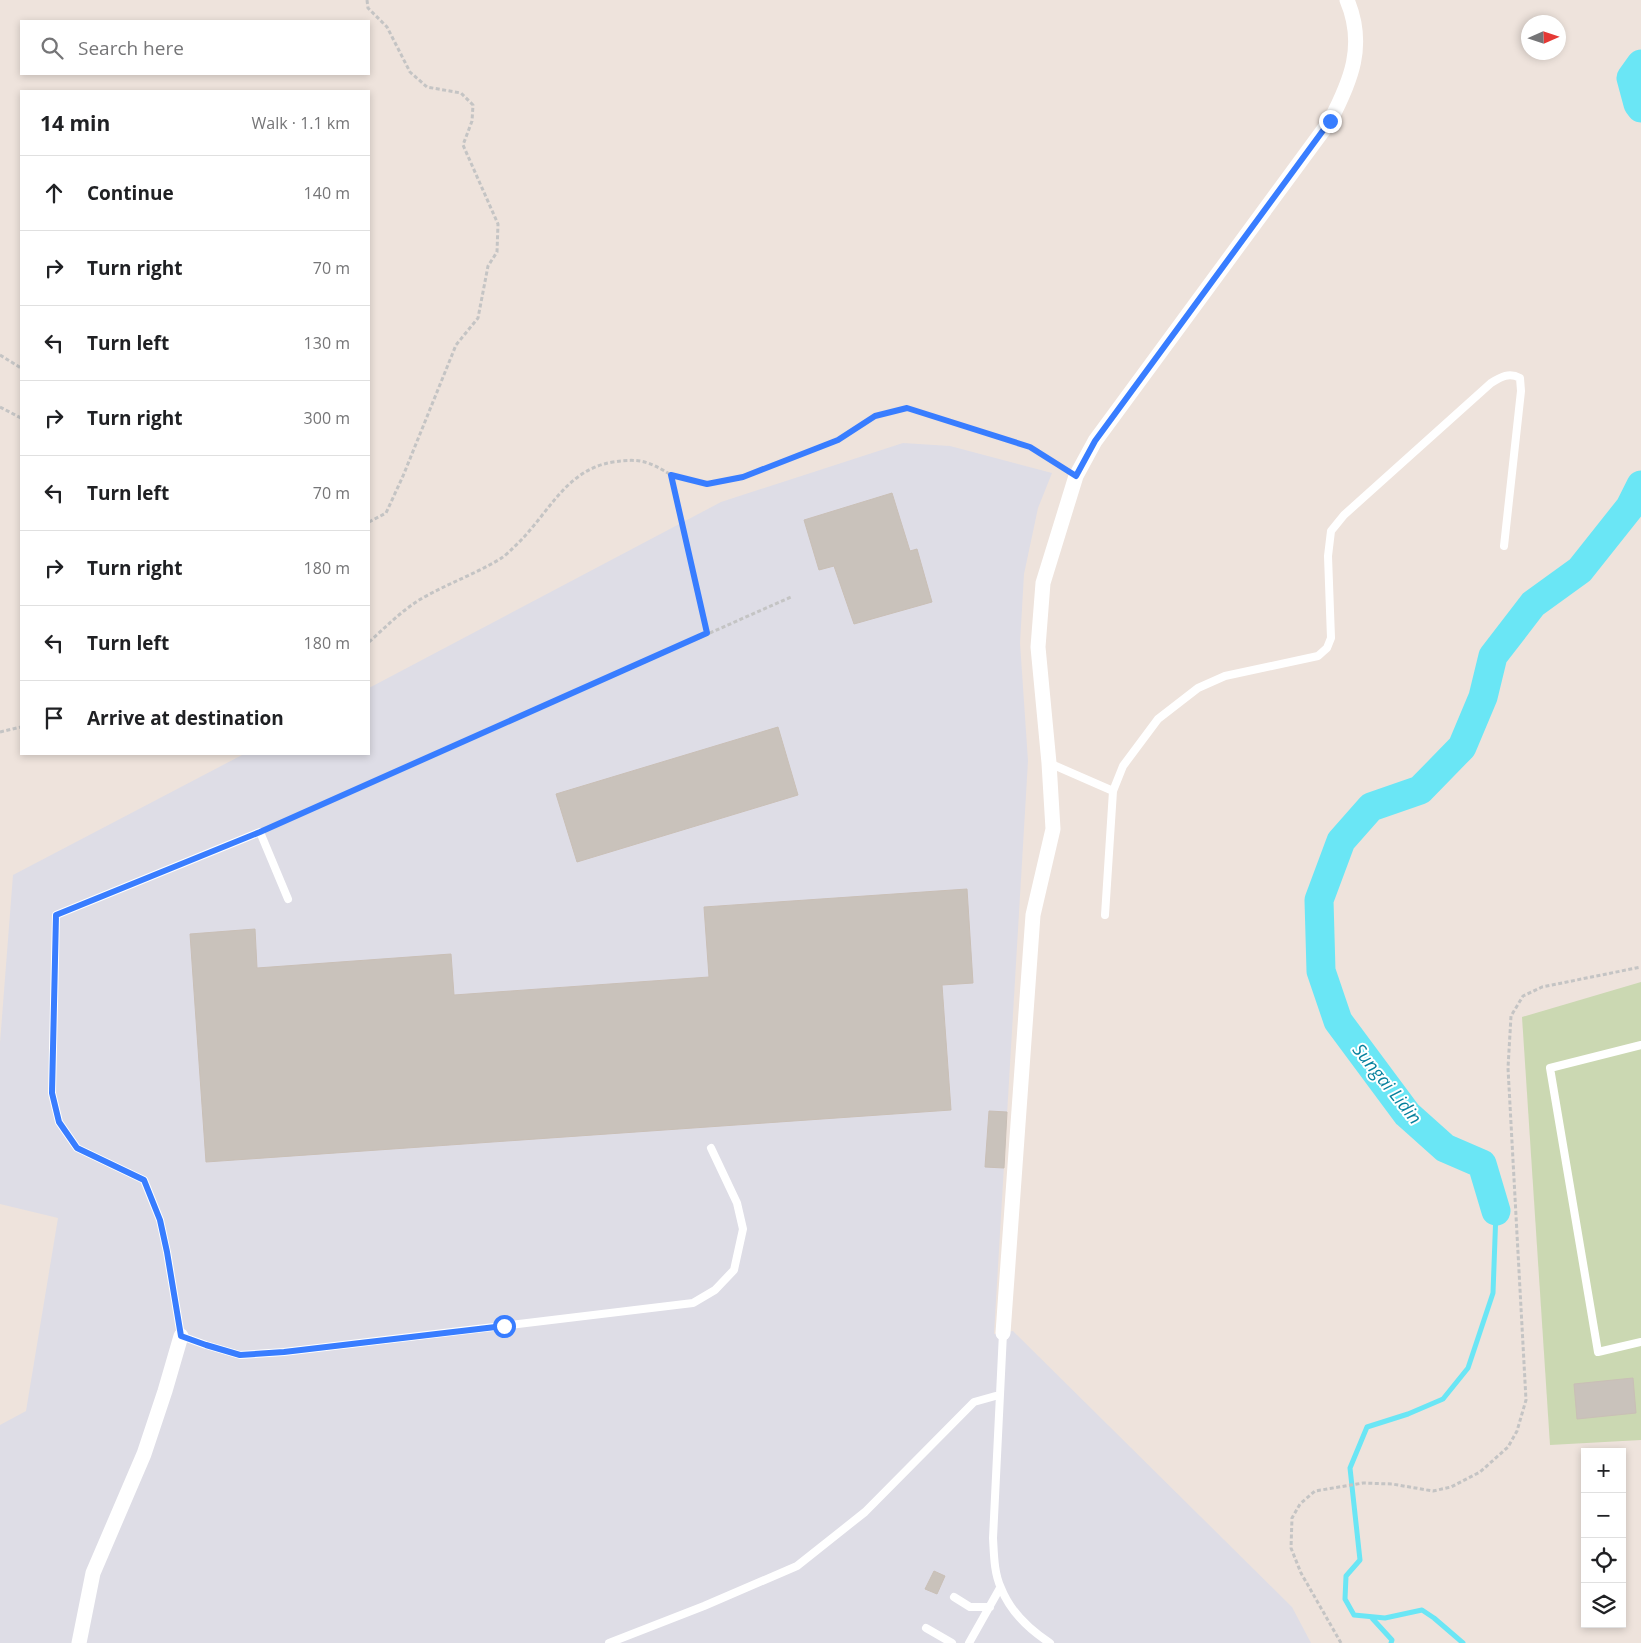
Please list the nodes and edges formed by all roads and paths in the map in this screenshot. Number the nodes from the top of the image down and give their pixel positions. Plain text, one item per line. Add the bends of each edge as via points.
1 (367, 0) edge
2 (1347, 0) edge
3 (0, 355) edge
4 (20, 367) edge
5 (0, 407) edge
6 (20, 417) edge
7 (671, 475) junction
8 (1076, 476) junction
9 (370, 521) edge
10 (1504, 546) dead end
11 (791, 597) dead end
12 (707, 633) junction
13 (370, 641) edge
14 (20, 727) edge
15 (0, 732) edge
16 (1049, 763) junction
17 (1113, 791) junction
18 (260, 832) junction
19 (288, 899) dead end
20 (1105, 915) dead end
21 (1641, 966) edge
22 (1641, 1045) edge
23 (711, 1148) dead end
24 (1003, 1333) joint
25 (181, 1336) junction
26 (1641, 1342) edge
27 (999, 1396) junction
28 (1000, 1588) junction
29 (954, 1597) dead end
30 (990, 1606) junction
31 (926, 1628) dead end
32 (79, 1643) edge
33 (609, 1643) edge
34 (952, 1643) edge
35 (969, 1643) edge
36 (1050, 1643) edge
37 (1341, 1643) edge

1 - 9 path via 368,8 387,27 410,72 427,87 461,93 474,105 463,145 498,224 497,252 488,266 478,318 456,344 386,513
2 - 8 street via 1356,31 1356,53 1352,73 1330,121 1095,441
3 - 4 path
5 - 6 path
7 - 8 path via 707,484 743,477 838,440 875,416 907,408 1030,447
7 - 12 path
7 - 13 path via 654,464 630,460 600,464 574,479 526,536 502,558 428,594 406,608
8 - 16 street via 1043,583 1038,647
10 - 17 lane via 1521,390 1520,378 1513,375 1491,383 1331,530 1328,556 1331,638 1327,648 1318,656 1225,676 1198,688 1158,719 1123,766
11 - 12 path
12 - 18 path
14 - 15 path
16 - 17 lane
16 - 24 street via 1053,829 1033,915
17 - 20 lane
18 - 19 lane
18 - 25 lane via 56,915 52,1093 59,1122 77,1148 144,1180 160,1220
21 - 37 path via 1542,987 1523,996 1511,1016 1508,1068 1526,1400 1517,1431 1508,1447 1480,1472 1451,1486 1433,1491 1363,1483 1315,1491 1300,1504 1292,1518 1291,1548 1300,1573
22 - 26 lane via 1550,1068 1598,1352
23 - 25 lane via 737,1203 743,1229 734,1270 715,1290 693,1302 240,1355
24 - 27 lane
25 - 32 street via 144,1454 93,1573
27 - 28 lane via 992,1538
27 - 33 lane via 974,1402 865,1512 798,1566
28 - 30 lane
28 - 36 lane via 1009,1605 1026,1624
29 - 30 lane via 970,1607
30 - 35 lane
31 - 34 lane

